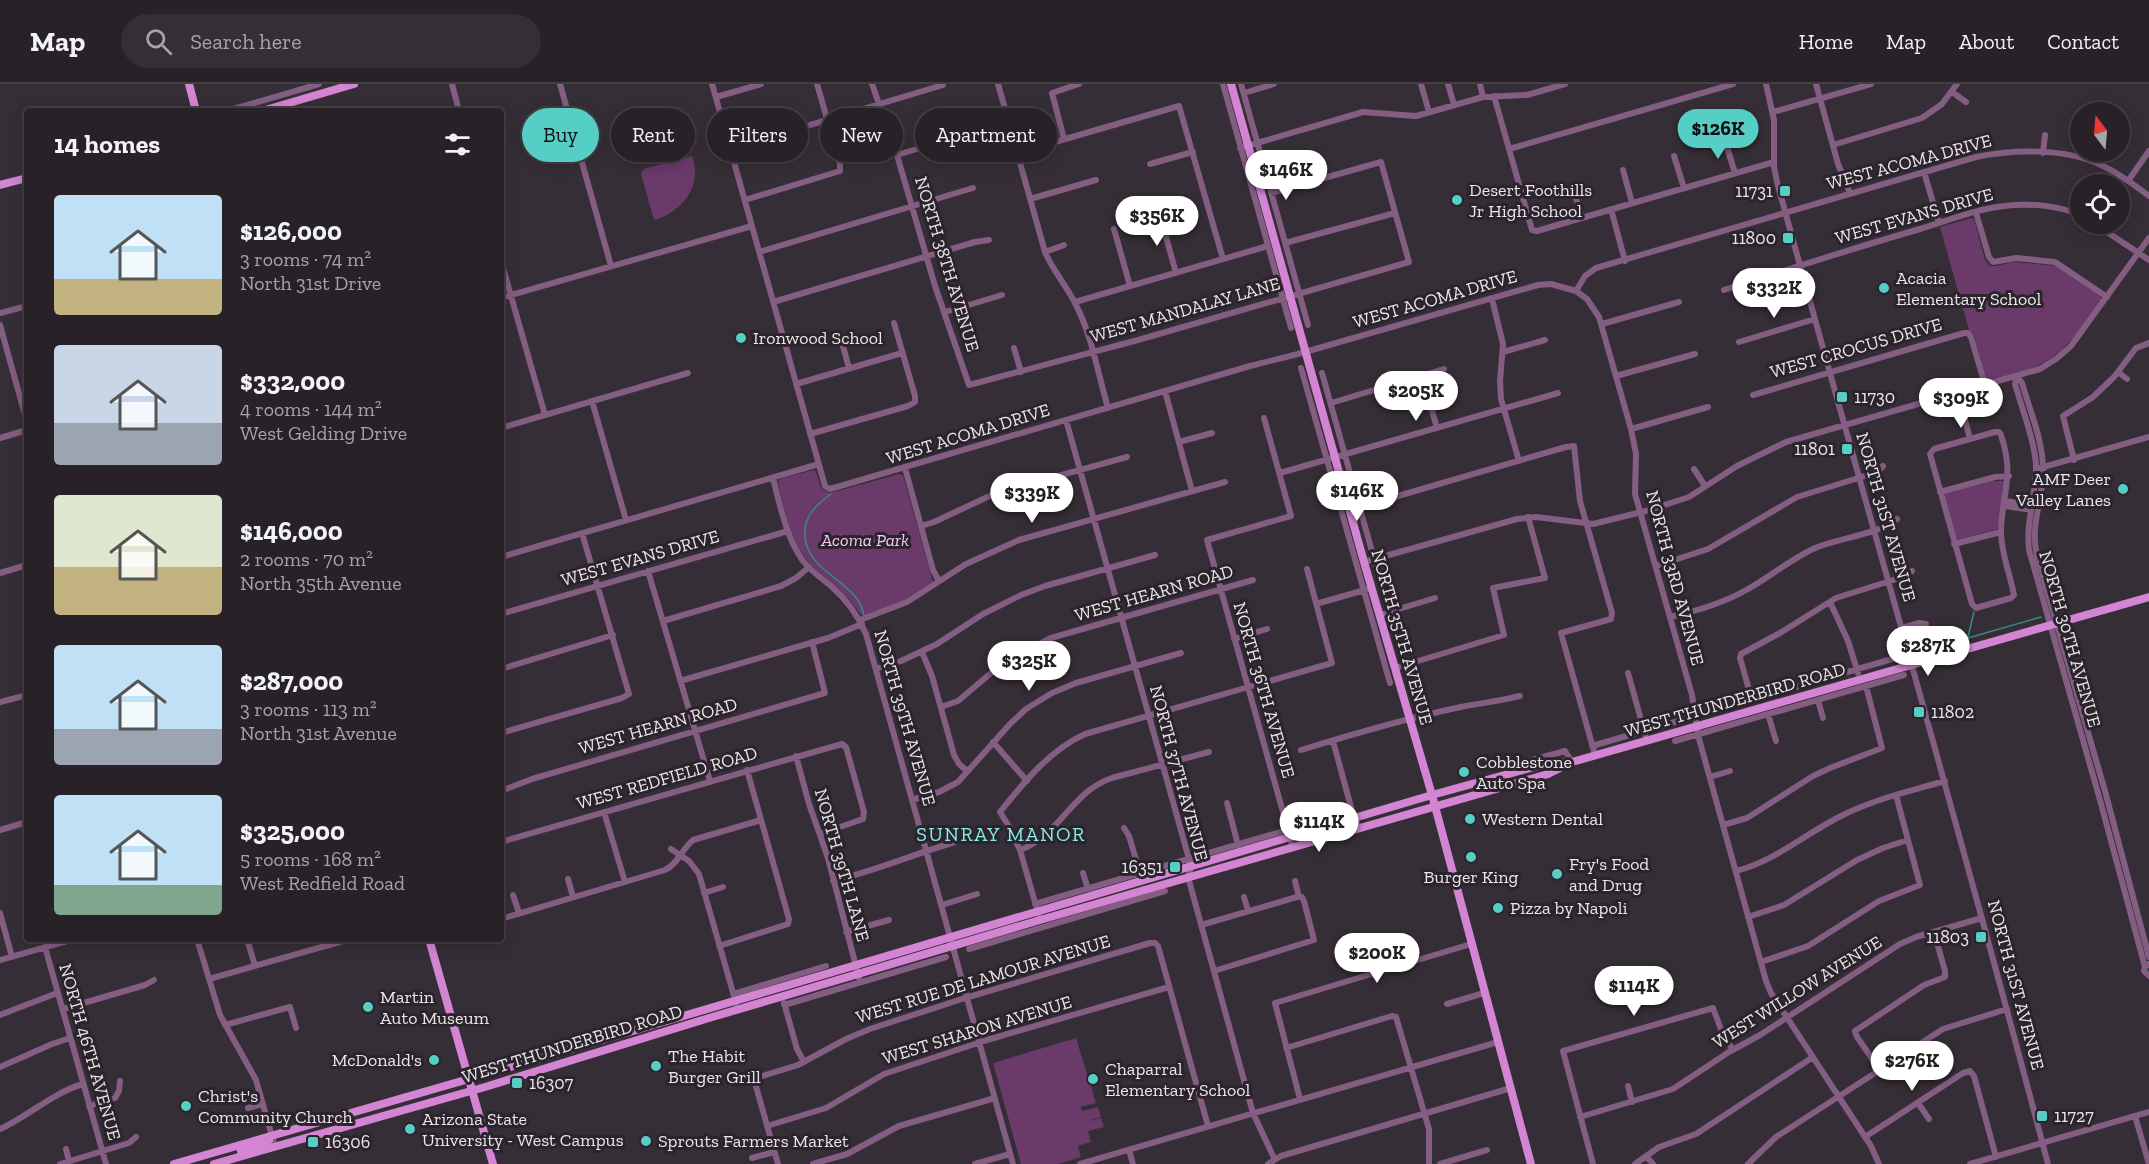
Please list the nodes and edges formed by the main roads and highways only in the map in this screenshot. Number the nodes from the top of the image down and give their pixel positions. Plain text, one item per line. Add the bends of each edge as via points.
1 (189, 84) edge
2 (354, 84) edge
3 (1231, 84) edge
4 (195, 108) edge
5 (272, 108) edge
6 (24, 179) edge
7 (0, 185) edge
8 (2149, 597) edge
9 (1572, 762) junction
10 (1534, 767) junction
11 (1507, 785) junction
12 (1432, 795) junction
13 (1435, 806) junction
14 (431, 942) edge
15 (470, 1079) junction
16 (473, 1090) junction
17 (336, 1118) junction
18 (339, 1128) junction
19 (272, 1136) junction
20 (174, 1164) edge
21 (213, 1164) edge
22 (493, 1164) edge
23 (1531, 1164) edge

1 - 4 main road
2 - 5 main road
3 - 12 main road, NORTH 35TH AVENUE via 1244,147 1286,297 1306,352 1331,459
6 - 7 main road
8 - 9 main road, WEST THUNDERBIRD ROAD via 1698,731
9 - 10 main road, WEST THUNDERBIRD ROAD
9 - 11 main road, WEST THUNDERBIRD ROAD via 1551,773
10 - 11 main road
10 - 12 main road, WEST THUNDERBIRD ROAD
11 - 13 main road, WEST THUNDERBIRD ROAD
12 - 13 main road, NORTH 35TH AVENUE
12 - 15 main road, WEST THUNDERBIRD ROAD via 1289,833 855,965 824,970 779,987 734,997
13 - 16 main road, WEST THUNDERBIRD ROAD
13 - 23 main road, NORTH 35TH AVENUE
14 - 15 main road
15 - 16 main road
15 - 17 main road, WEST THUNDERBIRD ROAD
16 - 18 main road, WEST THUNDERBIRD ROAD
16 - 22 main road
17 - 18 main road
17 - 19 main road, WEST THUNDERBIRD ROAD
18 - 21 main road, WEST THUNDERBIRD ROAD
19 - 20 main road, WEST THUNDERBIRD ROAD
19 - 21 main road

